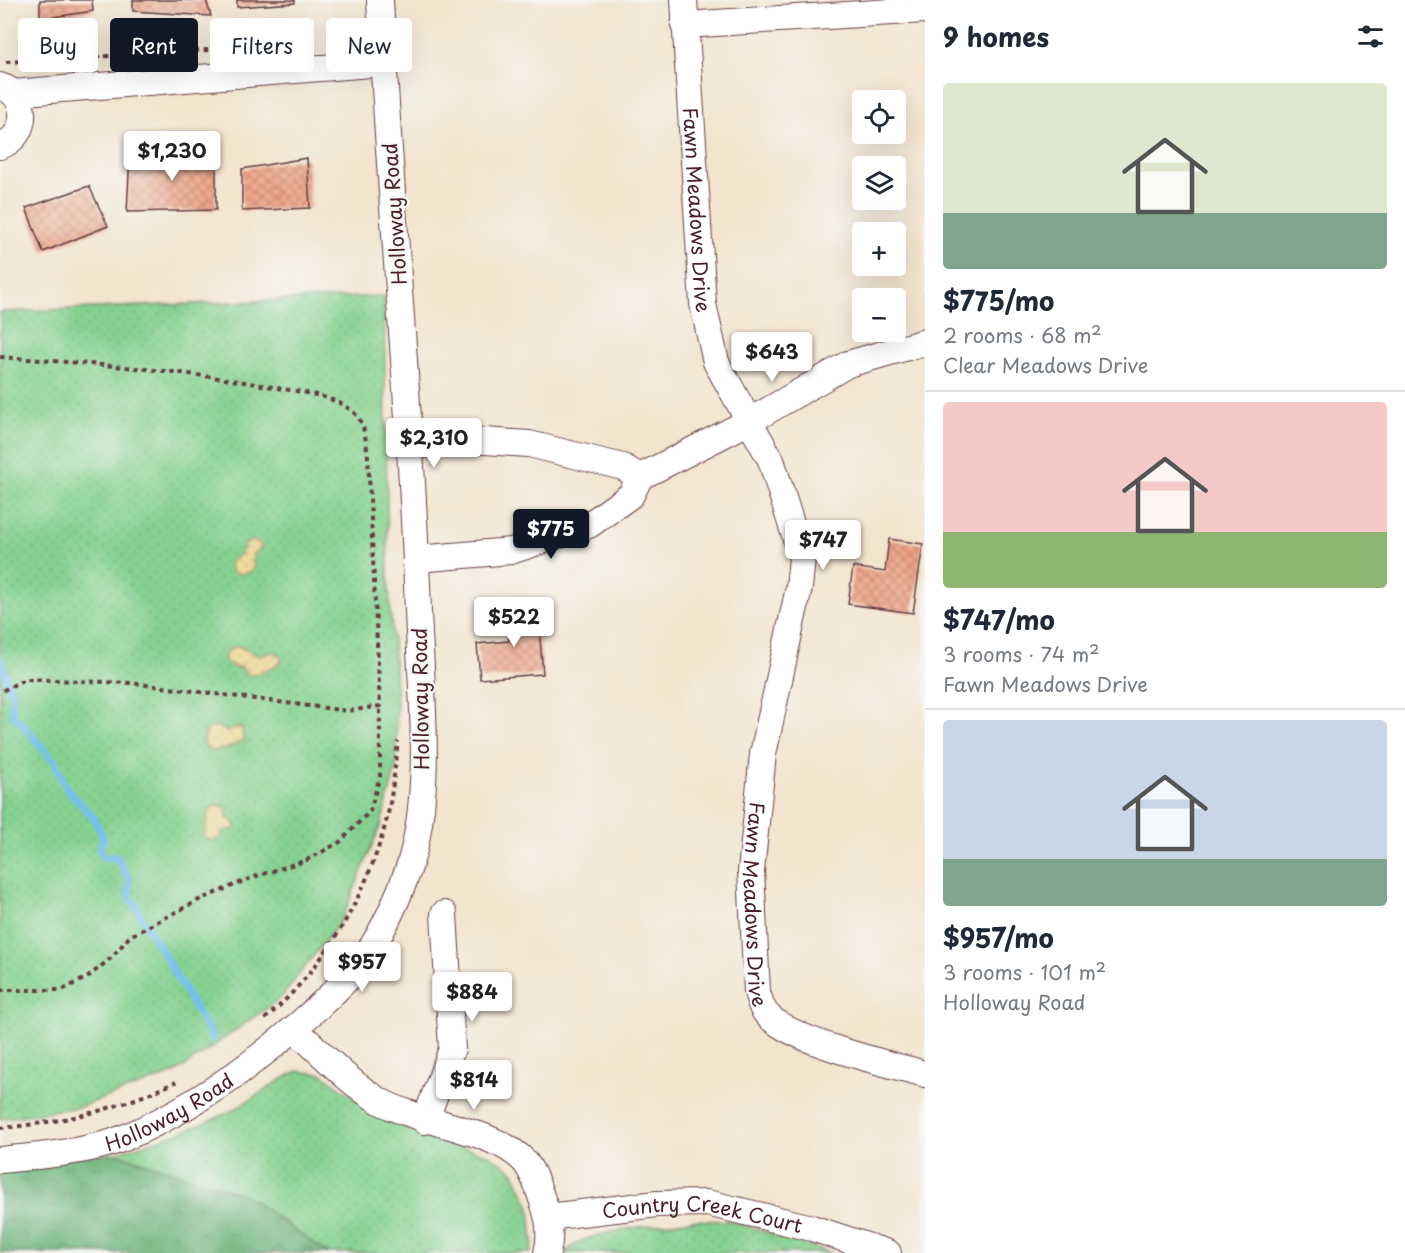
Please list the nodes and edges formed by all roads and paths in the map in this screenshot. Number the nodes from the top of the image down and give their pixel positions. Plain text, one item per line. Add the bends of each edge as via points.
1 (380, 0) edge
2 (925, 10) edge
3 (684, 12) edge
4 (381, 18) edge
5 (210, 50) edge
6 (0, 62) edge
7 (326, 67) edge
8 (384, 72) edge
9 (7, 90) edge
10 (0, 146) edge
11 (925, 342) edge
12 (0, 357) edge
13 (750, 421) junction
14 (411, 446) junction
15 (640, 477) junction
16 (417, 559) junction
17 (0, 692) edge
18 (380, 706) junction
19 (398, 739) dead end
20 (444, 914) dead end
21 (0, 990) edge
22 (260, 1023) dead end
23 (294, 1029) junction
24 (925, 1074) edge
25 (180, 1080) dead end
26 (425, 1120) junction
27 (0, 1128) edge
28 (0, 1160) edge
29 (548, 1217) junction
30 (547, 1253) edge
31 (888, 1253) edge

1 - 4 street, Holloway Road
2 - 3 street
3 - 13 street, Fawn Meadows Drive via 708,336 716,362
5 - 6 path
7 - 9 street
8 - 14 street, Holloway Road
9 - 10 street via 20,101 23,121 13,139
11 - 13 street via 848,364
12 - 18 path via 158,369 236,380 326,398 351,410 363,424 368,456
13 - 15 street
13 - 24 street, Fawn Meadows Drive via 771,460 802,558 763,754 752,861 757,992 763,1010 799,1035
14 - 15 street via 470,440 529,444 623,466
14 - 16 street, Holloway Road
15 - 16 street via 631,495 589,525 511,551
16 - 23 street, Holloway Road via 423,726 420,821 409,867 391,912 367,955
17 - 18 path via 23,681 131,683 348,711
18 - 21 path via 381,776 370,811 340,842 307,860 254,877 130,936 88,977 62,990
19 - 22 path via 382,836 361,890 315,966
20 - 26 street via 452,1049
23 - 26 street via 376,1099
23 - 28 street, Holloway Road via 258,1061 220,1086 122,1139
25 - 27 path via 129,1103 79,1118
26 - 29 street via 488,1138 508,1148 525,1163
29 - 30 street
29 - 31 street, Country Creek Court via 657,1204 707,1203 813,1228

